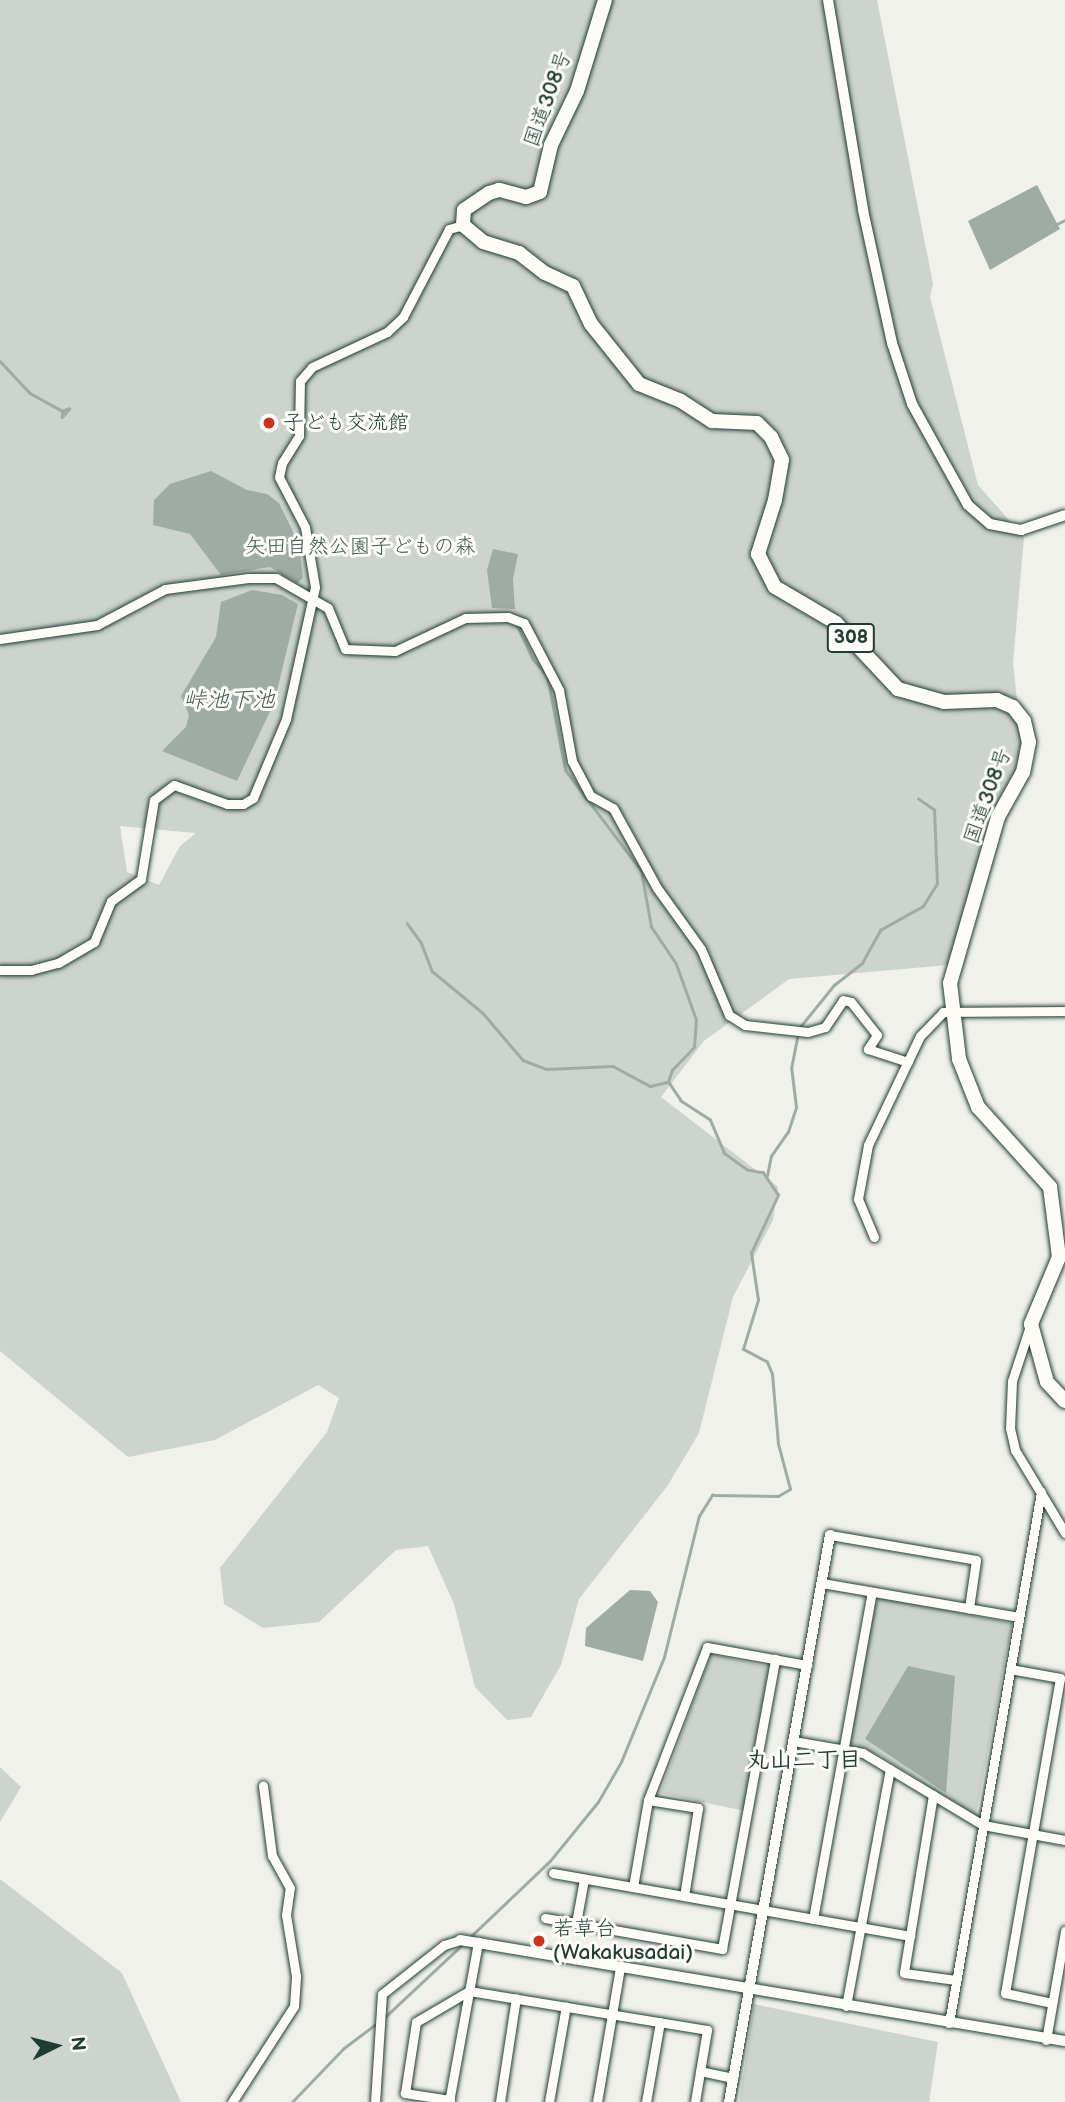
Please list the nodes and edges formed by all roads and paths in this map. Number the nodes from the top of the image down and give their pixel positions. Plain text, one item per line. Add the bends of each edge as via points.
1 (605, 0) edge
2 (828, 0) edge
3 (463, 225) junction
4 (1065, 515) edge
5 (312, 599) junction
6 (0, 639) edge
7 (0, 970) edge
8 (1065, 1011) edge
9 (953, 1012) junction
10 (908, 1062) junction
11 (874, 1237) dead end
12 (1031, 1324) junction
13 (1065, 1401) edge
14 (1041, 1492) junction
15 (1065, 1533) edge
16 (830, 1535) joint
17 (822, 1584) junction
18 (872, 1592) junction
19 (969, 1608) junction
20 (1019, 1617) junction
21 (775, 1659) junction
22 (807, 1665) junction
23 (1010, 1670) junction
24 (793, 1741) junction
25 (844, 1749) junction
26 (890, 1769) junction
27 (263, 1786) dead end
28 (933, 1795) junction
29 (648, 1800) junction
30 (983, 1825) junction
31 (1034, 1834) junction
32 (1065, 1840) edge
33 (552, 1873) dead end
34 (584, 1879) junction
35 (633, 1887) junction
36 (684, 1896) junction
37 (730, 1904) junction
38 (763, 1910) junction
39 (545, 1918) dead end
40 (813, 1919) junction
41 (576, 1923) junction
42 (861, 1927) junction
43 (1065, 1931) edge
44 (910, 1936) junction
45 (460, 1940) joint
46 (478, 1942) junction
47 (621, 1967) junction
48 (956, 1980) junction
49 (749, 1989) junction
50 (469, 1990) junction
51 (516, 1998) junction
52 (1052, 2003) junction
53 (566, 2006) junction
54 (846, 2006) junction
55 (612, 2014) junction
56 (660, 2022) junction
57 (949, 2023) junction
58 (1046, 2040) junction
59 (1065, 2041) edge
60 (700, 2071) junction
61 (733, 2078) junction
62 (450, 2101) edge
63 (232, 2102) edge
64 (375, 2102) edge
65 (500, 2102) edge
66 (549, 2102) edge
67 (597, 2102) edge
68 (646, 2102) edge
69 (695, 2102) edge
70 (729, 2102) edge

1 - 3 highway, 国道308号 via 577,91 551,145 540,192 526,197 499,190 489,193 464,210
2 - 4 street via 858,187 892,343 912,404 968,505 990,524 1021,530
3 - 5 street via 449,229 403,317 387,332 312,367 300,381 299,436 279,477 306,527 314,561
3 - 9 highway, 国道308号 / 308 via 483,242 519,253 545,274 573,286 591,324 644,388 681,401 712,421 752,421 771,437 782,460 758,554 775,587 827,616 898,689 944,702 997,700 1021,716 1029,734 1023,772 999,817 953,966
5 - 6 street via 276,578 248,578 165,589 97,625
5 - 7 street via 286,719 253,798 243,804 227,804 174,785 154,800 141,879 111,901 94,942 58,963 31,970
5 - 10 street via 328,608 345,649 395,651 465,618 508,617 524,624 559,690 572,761 591,796 613,808 657,888 701,949 729,1015 745,1025 808,1032 825,1027 843,1000 851,1002 877,1035 869,1049
8 - 9 street
9 - 10 street via 943,1013 920,1036
9 - 12 highway, 国道308号 / 308 via 958,1059 978,1107 1050,1187 1057,1267
10 - 11 street via 868,1145 858,1199
12 - 13 highway via 1046,1382
12 - 14 street via 1012,1381 1010,1428 1015,1450
14 - 15 street
14 - 20 street
16 - 17 street
16 - 19 street via 976,1560
17 - 18 street
17 - 22 street
18 - 19 street
18 - 25 street
19 - 20 street
20 - 23 street
21 - 22 street
21 - 29 street via 707,1647
21 - 37 street
22 - 24 street
23 - 30 street
23 - 31 street via 1060,1678
24 - 25 street
24 - 38 street
25 - 26 street via 863,1753
25 - 40 street
26 - 28 street
26 - 42 street
27 - 63 street via 272,1856 290,1888 286,1915 296,1976 294,2006
28 - 30 street
28 - 44 street
29 - 35 street
29 - 36 street via 698,1808
30 - 31 street
30 - 48 street
31 - 32 street
31 - 52 street via 1005,1993
33 - 34 street
34 - 35 street
34 - 41 street
35 - 36 street
36 - 37 street
37 - 38 street
37 - 41 street via 722,1950
38 - 40 street
38 - 49 street
39 - 41 street
40 - 42 street
42 - 44 street
42 - 54 street
43 - 52 street
44 - 48 street via 904,1973
45 - 46 street
45 - 64 street via 444,1945 382,1994
46 - 47 street
46 - 50 street
47 - 49 street
47 - 55 street
48 - 57 street
49 - 54 street
49 - 61 street
50 - 51 street
50 - 62 street
50 - 62 street via 416,2021 405,2093
51 - 53 street
51 - 65 street
52 - 58 street
53 - 55 street
53 - 66 street
54 - 57 street
55 - 56 street
55 - 67 street
56 - 60 street via 707,2030
56 - 68 street
57 - 58 street
58 - 59 street
60 - 61 street
60 - 69 street
61 - 70 street

